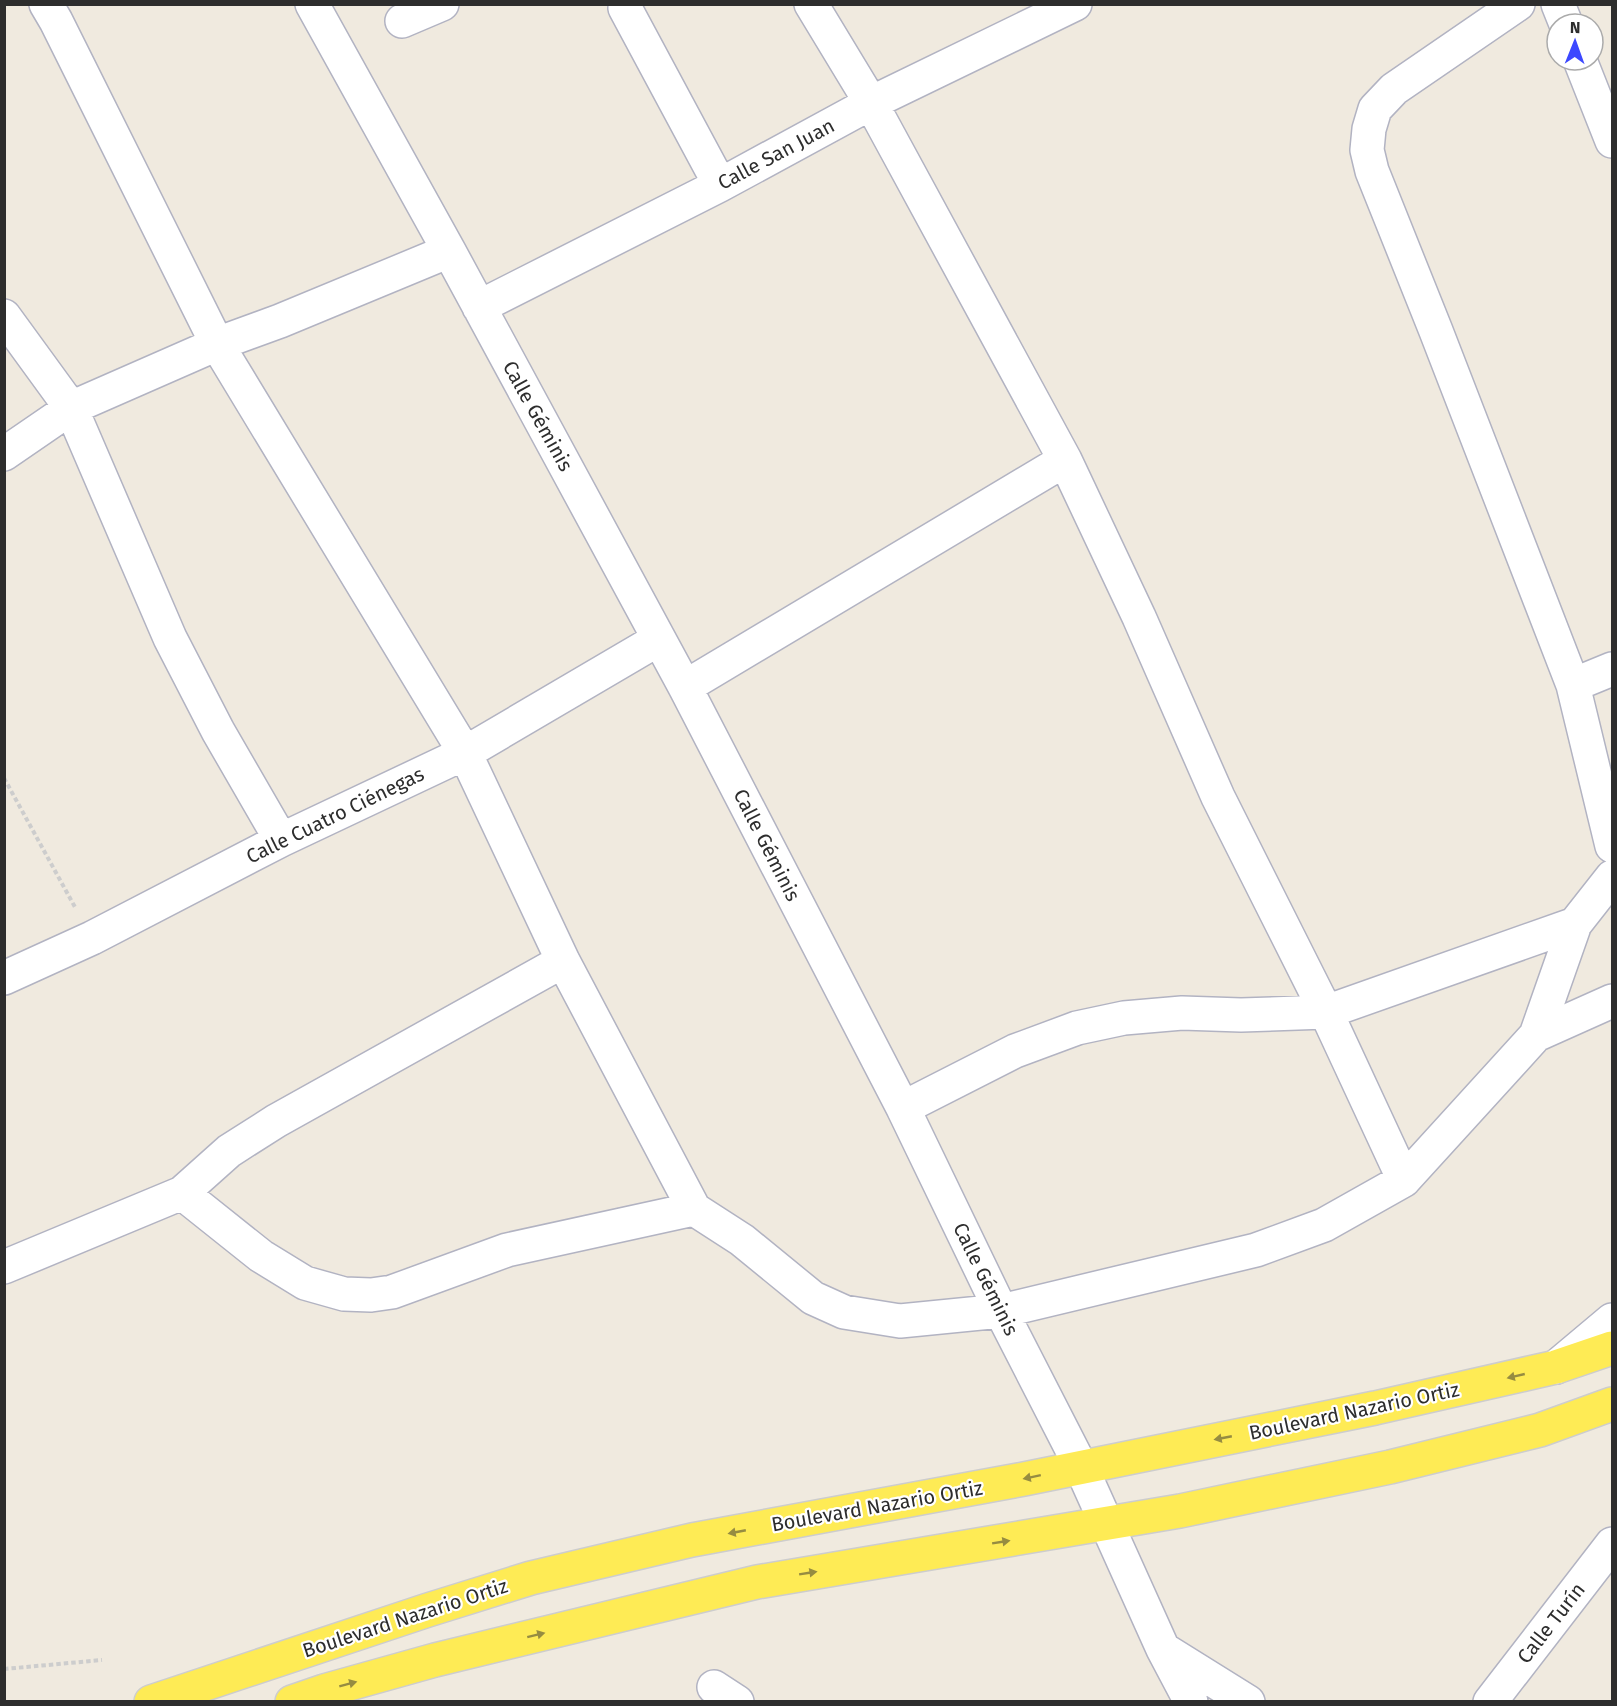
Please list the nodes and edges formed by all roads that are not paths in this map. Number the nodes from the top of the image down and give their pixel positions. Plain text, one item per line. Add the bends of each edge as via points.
1 (46, 4) edge
2 (312, 4) edge
3 (442, 4) edge
4 (811, 4) edge
5 (1075, 4) edge
6 (1518, 4) edge
7 (625, 8) dead end
8 (402, 21) dead end
9 (1585, 72) edge
10 (871, 102) junction
11 (1612, 141) edge
12 (720, 185) junction
13 (449, 251) junction
14 (479, 307) junction
15 (4, 316) edge
16 (217, 344) junction
17 (71, 408) junction
18 (4, 454) edge
19 (1065, 460) junction
20 (659, 639) junction
21 (1612, 669) edge
22 (1573, 685) junction
23 (685, 687) junction
24 (465, 753) junction
25 (281, 840) junction
26 (1612, 846) edge
27 (1612, 877) edge
28 (1575, 924) junction
29 (563, 961) junction
30 (4, 978) edge
31 (1612, 1001) edge
32 (1326, 1012) junction
33 (1536, 1035) junction
34 (903, 1108) junction
35 (1404, 1180) junction
36 (182, 1193) junction
37 (694, 1209) junction
38 (4, 1267) edge
39 (1001, 1311) junction
40 (1612, 1320) edge
41 (1612, 1348) edge
42 (1556, 1367) junction
43 (1612, 1404) edge
44 (1081, 1467) junction
45 (1106, 1524) junction
46 (1612, 1544) edge
47 (1163, 1649) junction
48 (151, 1701) edge
49 (292, 1701) edge
50 (1191, 1701) edge
51 (1248, 1701) edge
52 (1490, 1701) edge

1 - 16 street
2 - 13 street, Calle Géminis
3 - 8 street
4 - 10 street
5 - 10 street, Calle San Juan
6 - 22 street via 1394,89 1375,109 1367,150
7 - 12 street
9 - 11 street
10 - 12 street, Calle San Juan
10 - 19 street
12 - 14 street, Calle San Juan
13 - 14 street, Calle Géminis
13 - 16 street
14 - 20 street, Calle Géminis
15 - 17 street
16 - 17 street
16 - 24 street
17 - 18 street
17 - 25 street via 170,638
19 - 23 street
19 - 32 street via 1218,797
20 - 23 street, Calle Géminis
20 - 24 street, Calle Cuatro Ciénegas
21 - 22 street
22 - 26 street
23 - 34 street, Calle Géminis
24 - 25 street, Calle Cuatro Ciénegas
24 - 29 street
25 - 30 street, Calle Cuatro Ciénegas via 92,938
27 - 28 street
28 - 32 street
28 - 33 street
29 - 36 street via 276,1121 229,1151
29 - 37 street
31 - 33 street
32 - 34 street via 1182,1013 1124,1018 1077,1028 1015,1051
32 - 35 street
33 - 35 street
34 - 39 street, Calle Géminis
35 - 39 street via 1324,1225 1256,1250
36 - 37 street via 261,1256 305,1283 344,1294 371,1295 392,1293 507,1250
36 - 38 street
37 - 39 street via 742,1240 813,1298 844,1311 900,1321
39 - 44 street, Calle Géminis
40 - 42 street
41 - 42 main road, Boulevard Nazario Ortiz
42 -> 44 main road, Boulevard Nazario Ortiz
43 - 45 main road via 1540,1430 1390,1467
44 - 45 street, Calle Géminis
44 -> 48 main road, Boulevard Nazario Ortiz via 692,1540 531,1578
45 - 47 street, Calle Géminis
49 -> 45 main road via 435,1660 757,1582
46 - 52 street, Calle Turín
47 - 50 street, Calle Géminis
47 - 51 street

